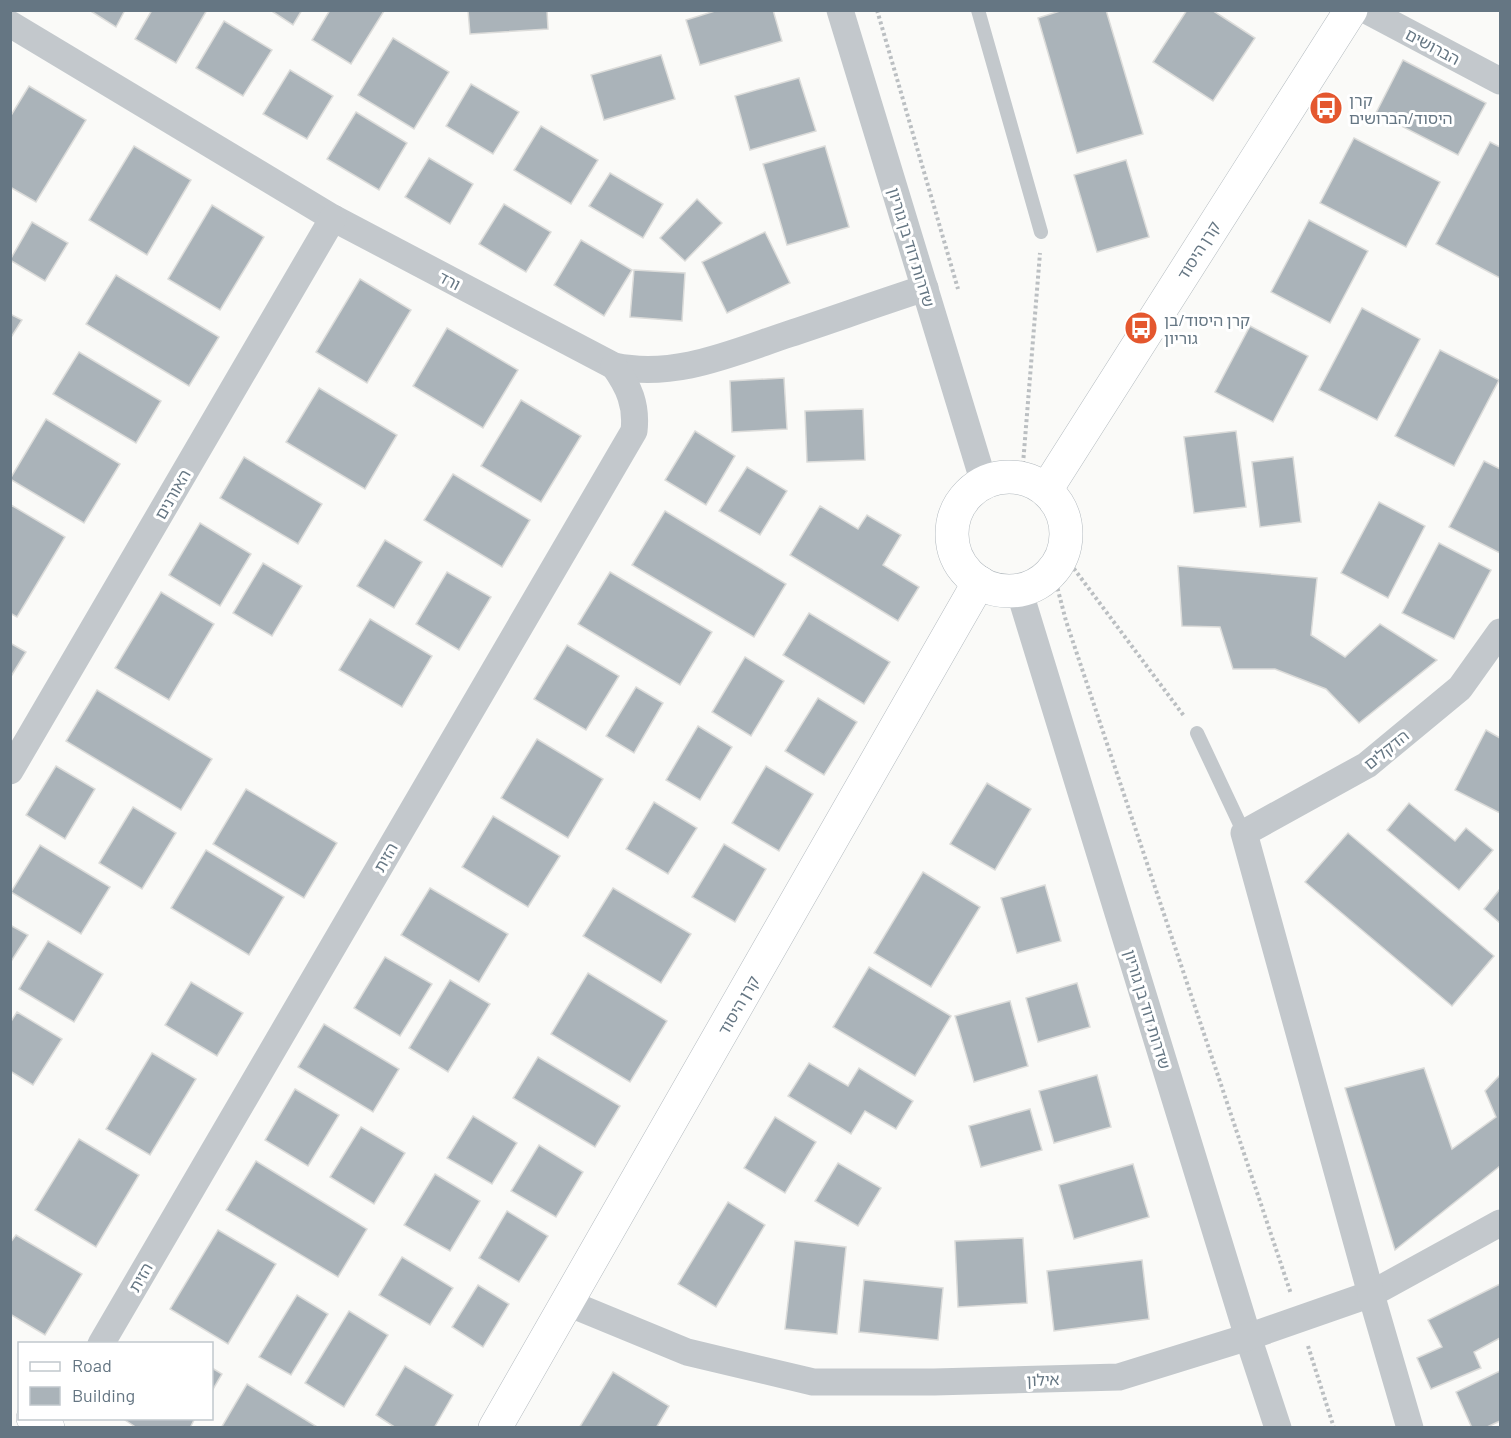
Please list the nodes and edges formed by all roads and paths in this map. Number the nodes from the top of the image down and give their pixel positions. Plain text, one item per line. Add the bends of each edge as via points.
1 (840, 10) edge
2 (978, 10) edge
3 (1351, 10) edge
4 (1365, 10) edge
5 (10, 24) edge
6 (1500, 81) edge
7 (333, 218) junction
8 (1041, 232) joint
9 (925, 288) junction
10 (614, 366) junction
11 (984, 483) junction
12 (1034, 484) junction
13 (1058, 562) junction
14 (979, 582) junction
15 (1019, 590) junction
16 (1500, 632) edge
17 (1197, 733) joint
18 (10, 771) edge
19 (1244, 833) junction
20 (1500, 1223) edge
21 (1371, 1294) junction
22 (568, 1303) junction
23 (1299, 1319) junction
24 (1248, 1337) junction
25 (102, 1342) edge
26 (35, 1420) edge
27 (50, 1428) edge
28 (495, 1428) edge
29 (1278, 1428) edge
30 (1334, 1428) edge
31 (1410, 1428) edge

1 - 9 street, שדרות דוד בן גוריון
2 - 8 lane
3 - 12 street, קרן היסוד
4 - 6 street, הברושים
5 - 7 street, ורד
7 - 10 street, ורד
7 - 18 street, האורנים
8 - 12 path
9 - 10 street, ורד via 703,363 654,371
9 - 11 street, שדרות דוד בן גוריון
10 - 25 street, הזית via 632,399 634,431
11 - 12 street via 1002,477
11 - 14 street via 960,506 953,540 957,557
12 - 13 street via 1058,504 1065,519 1066,537
13 - 15 street via 1037,583
13 - 17 path
13 - 23 path via 1066,621
14 - 15 street via 1005,591
14 - 22 street, קרן היסוד
15 - 24 street, שדרות דוד בן גוריון
16 - 19 street, הדקלים via 1460,688 1367,765
17 - 19 lane
19 - 21 street
20 - 21 street, אילון
21 - 23 street, אילון
21 - 31 street
22 - 24 street, אילון via 687,1352 813,1382 1119,1377
22 - 28 street, קרן היסוד
23 - 24 street, אילון
23 - 30 path
24 - 29 street, שדרות דוד בן גוריון
26 - 27 street

